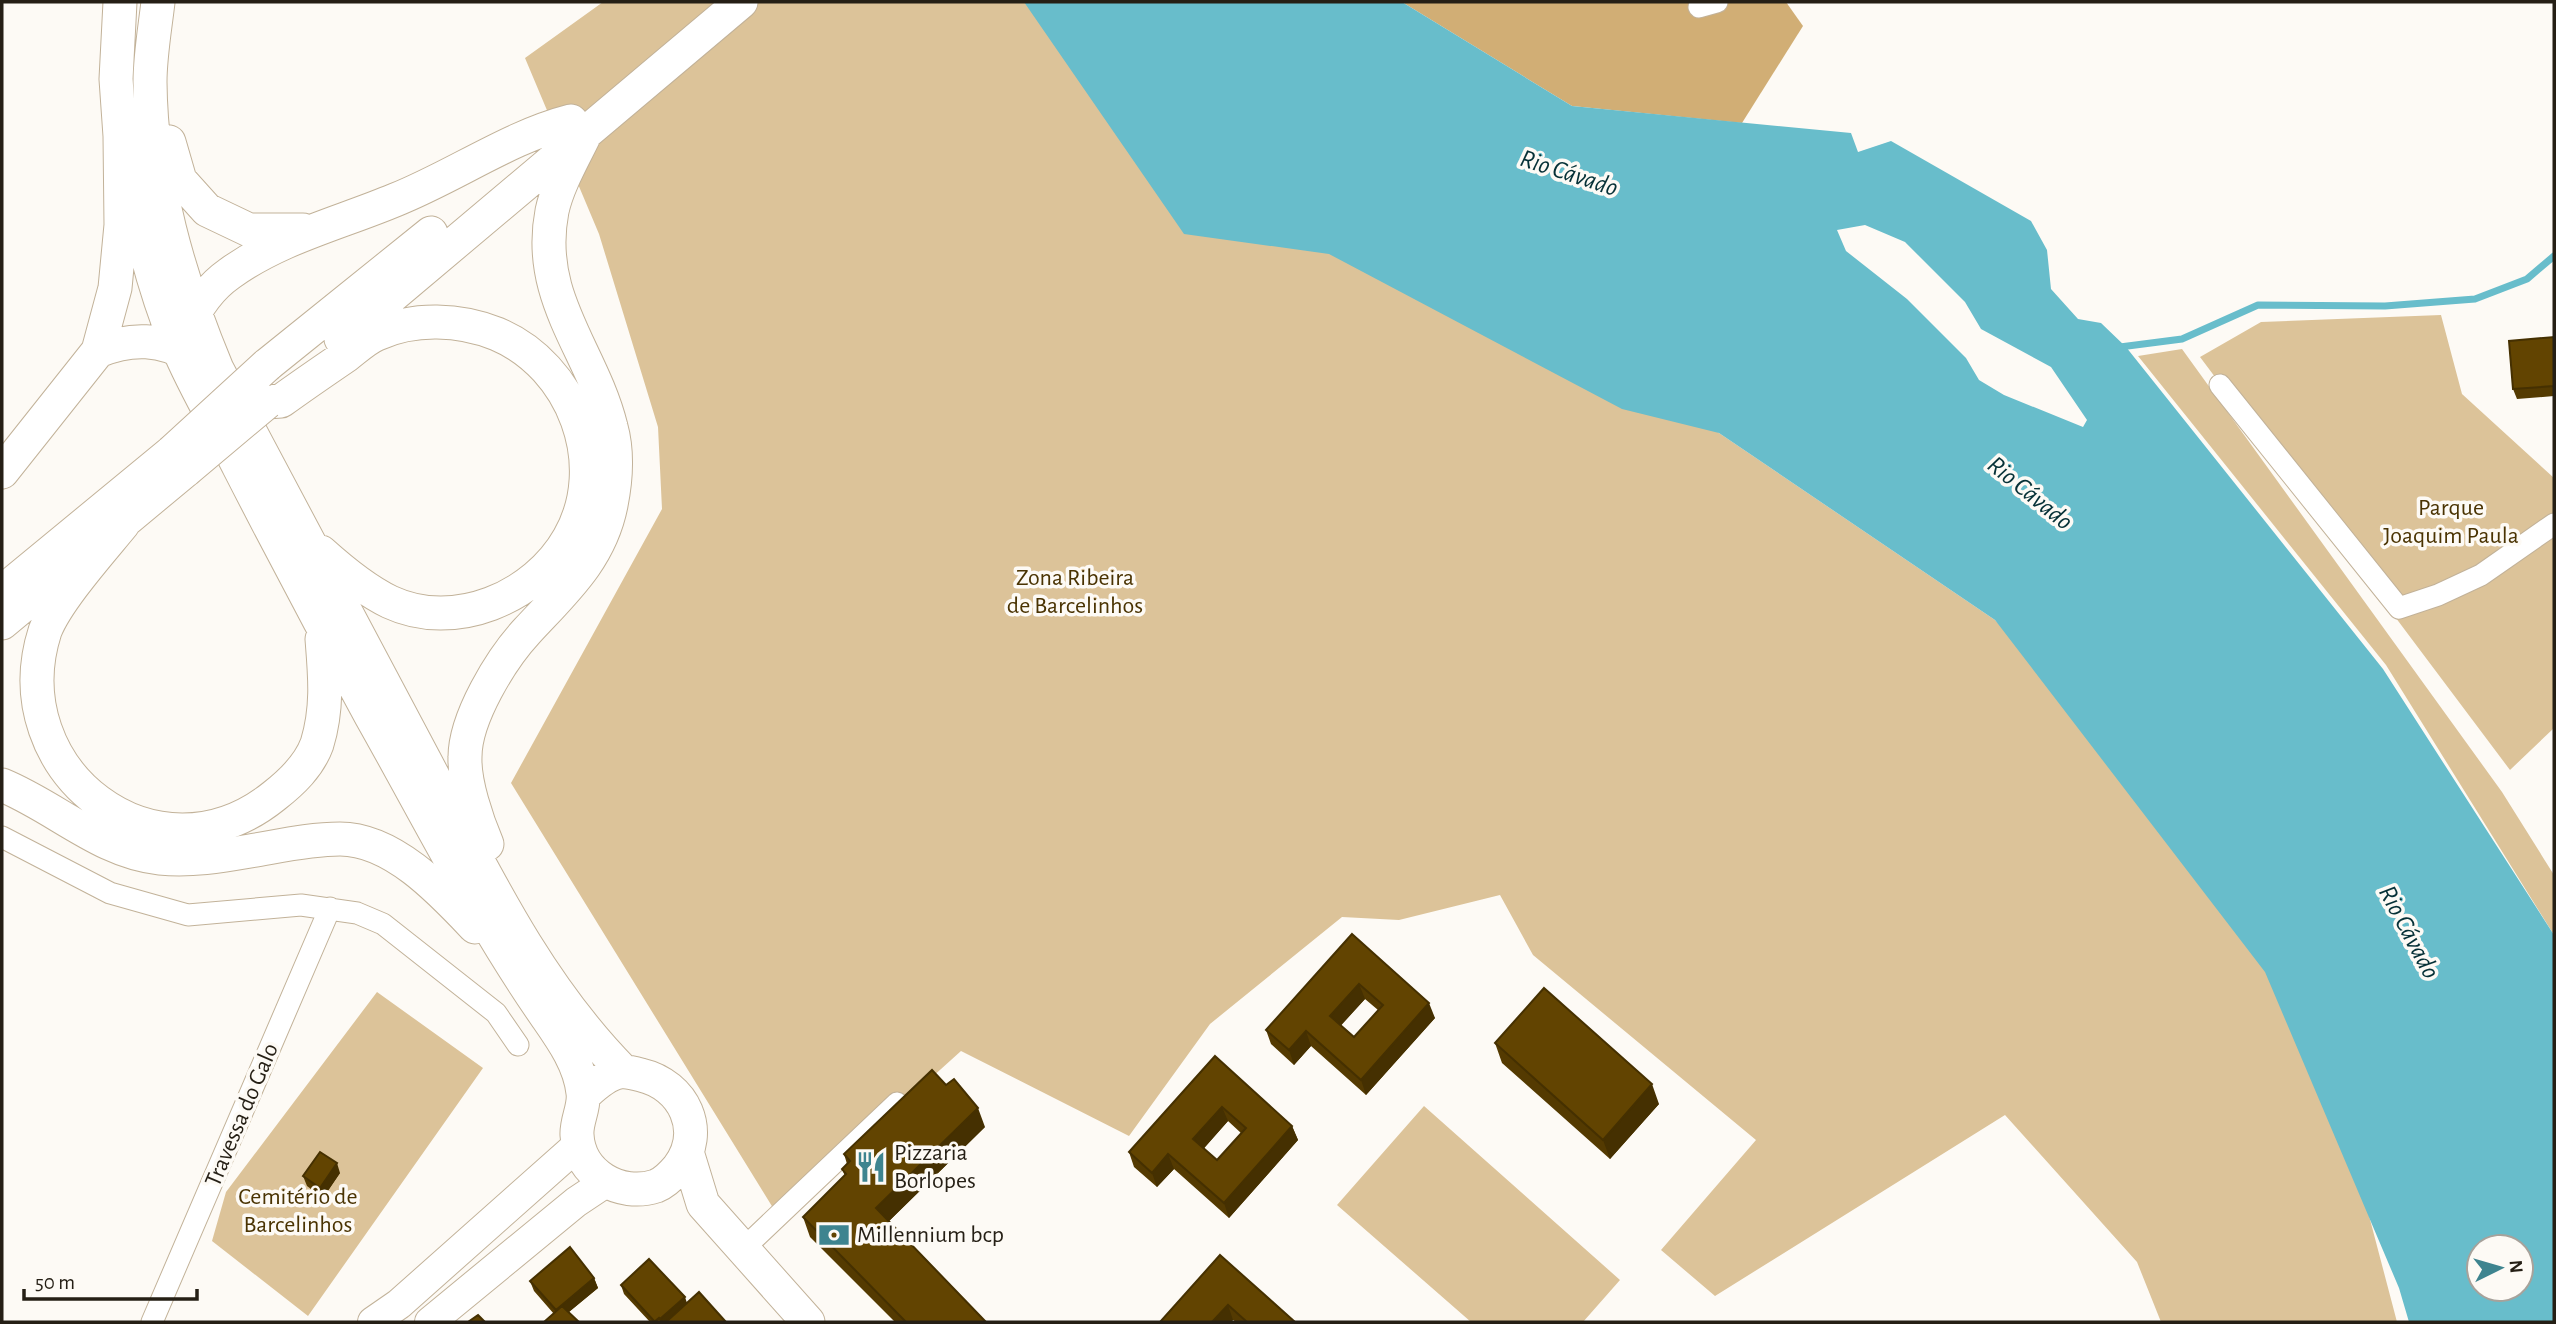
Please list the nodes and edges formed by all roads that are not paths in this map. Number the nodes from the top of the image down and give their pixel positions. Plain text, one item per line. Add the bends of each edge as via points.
1 (120, 2) edge
2 (158, 2) edge
3 (712, 2) edge
4 (741, 2) edge
5 (666, 53) junction
6 (150, 82) junction
7 (579, 125) junction
8 (120, 136) junction
9 (313, 230) junction
10 (194, 313) junction
11 (177, 347) junction
12 (98, 351) junction
13 (218, 369) junction
14 (2220, 385) dead end
15 (267, 401) junction
16 (179, 461) junction
17 (2, 472) edge
18 (123, 524) junction
19 (2554, 524) edge
20 (307, 538) junction
21 (2, 592) edge
22 (2, 623) edge
23 (320, 624) junction
24 (2, 785) edge
25 (2, 837) edge
26 (499, 900) junction
27 (330, 908) junction
28 (508, 961) junction
29 (518, 1045) dead end
30 (623, 1071) junction
31 (584, 1095) junction
32 (897, 1103) edge
33 (578, 1145) junction
34 (688, 1155) junction
35 (606, 1182) junction
36 (659, 1185) junction
37 (703, 1204) junction
38 (743, 1250) junction
39 (152, 1322) edge
40 (373, 1322) edge
41 (430, 1322) edge
42 (808, 1322) edge

1 - 8 main road via 116,79
2 - 6 main road
3 - 5 main road
4 - 5 main road
5 - 7 main road
6 - 9 main road via 180,180 206,210 249,230
6 - 10 main road via 159,179 175,255
7 - 9 main road via 536,130 397,200
7 - 15 main road
7 - 16 main road, bridge via 267,365
7 - 26 main road via 552,211 550,266 562,315 612,428 617,466 611,508 593,556 525,633 479,700 465,757 477,820 501,879
8 - 11 main road via 139,224
8 - 12 main road via 121,225 115,288
9 - 10 main road via 229,274 205,295
10 - 11 main road
10 - 13 main road
11 - 12 main road via 119,342
11 - 13 main road via 201,365
11 - 23 main road
12 - 17 main road
13 - 20 main road
14 - 19 street via 2399,608 2481,575
15 - 16 main road, bridge
15 - 20 main road via 281,401 377,333 453,321 518,343 554,376 578,415 586,459 583,501 569,538 550,564 494,604 428,613 390,602 339,568
16 - 18 main road
16 - 21 main road
18 - 22 main road
18 - 23 main road via 85,569 45,629 33,680 39,723 57,764 99,806 140,825 176,832 230,821 260,808 297,778 316,746 327,695
20 - 26 main road
23 - 28 main road
24 - 28 main road via 108,844 159,858 205,858 343,839 389,852 431,881
25 - 27 street via 110,893 188,915 262,907
26 - 30 main road via 555,992 586,1034
27 - 29 street via 383,925 496,1013
27 - 39 street, Travessa do Galo
28 - 31 main road via 570,1051
30 - 31 main road
30 - 34 main road via 657,1079 673,1089 691,1122
31 - 33 main road via 576,1132
32 - 38 street
33 - 35 main road via 588,1167
33 - 40 main road
34 - 36 main road
34 - 37 main road
35 - 36 main road via 620,1188
35 - 41 main road
36 - 37 main road
37 - 38 main road
38 - 42 main road

